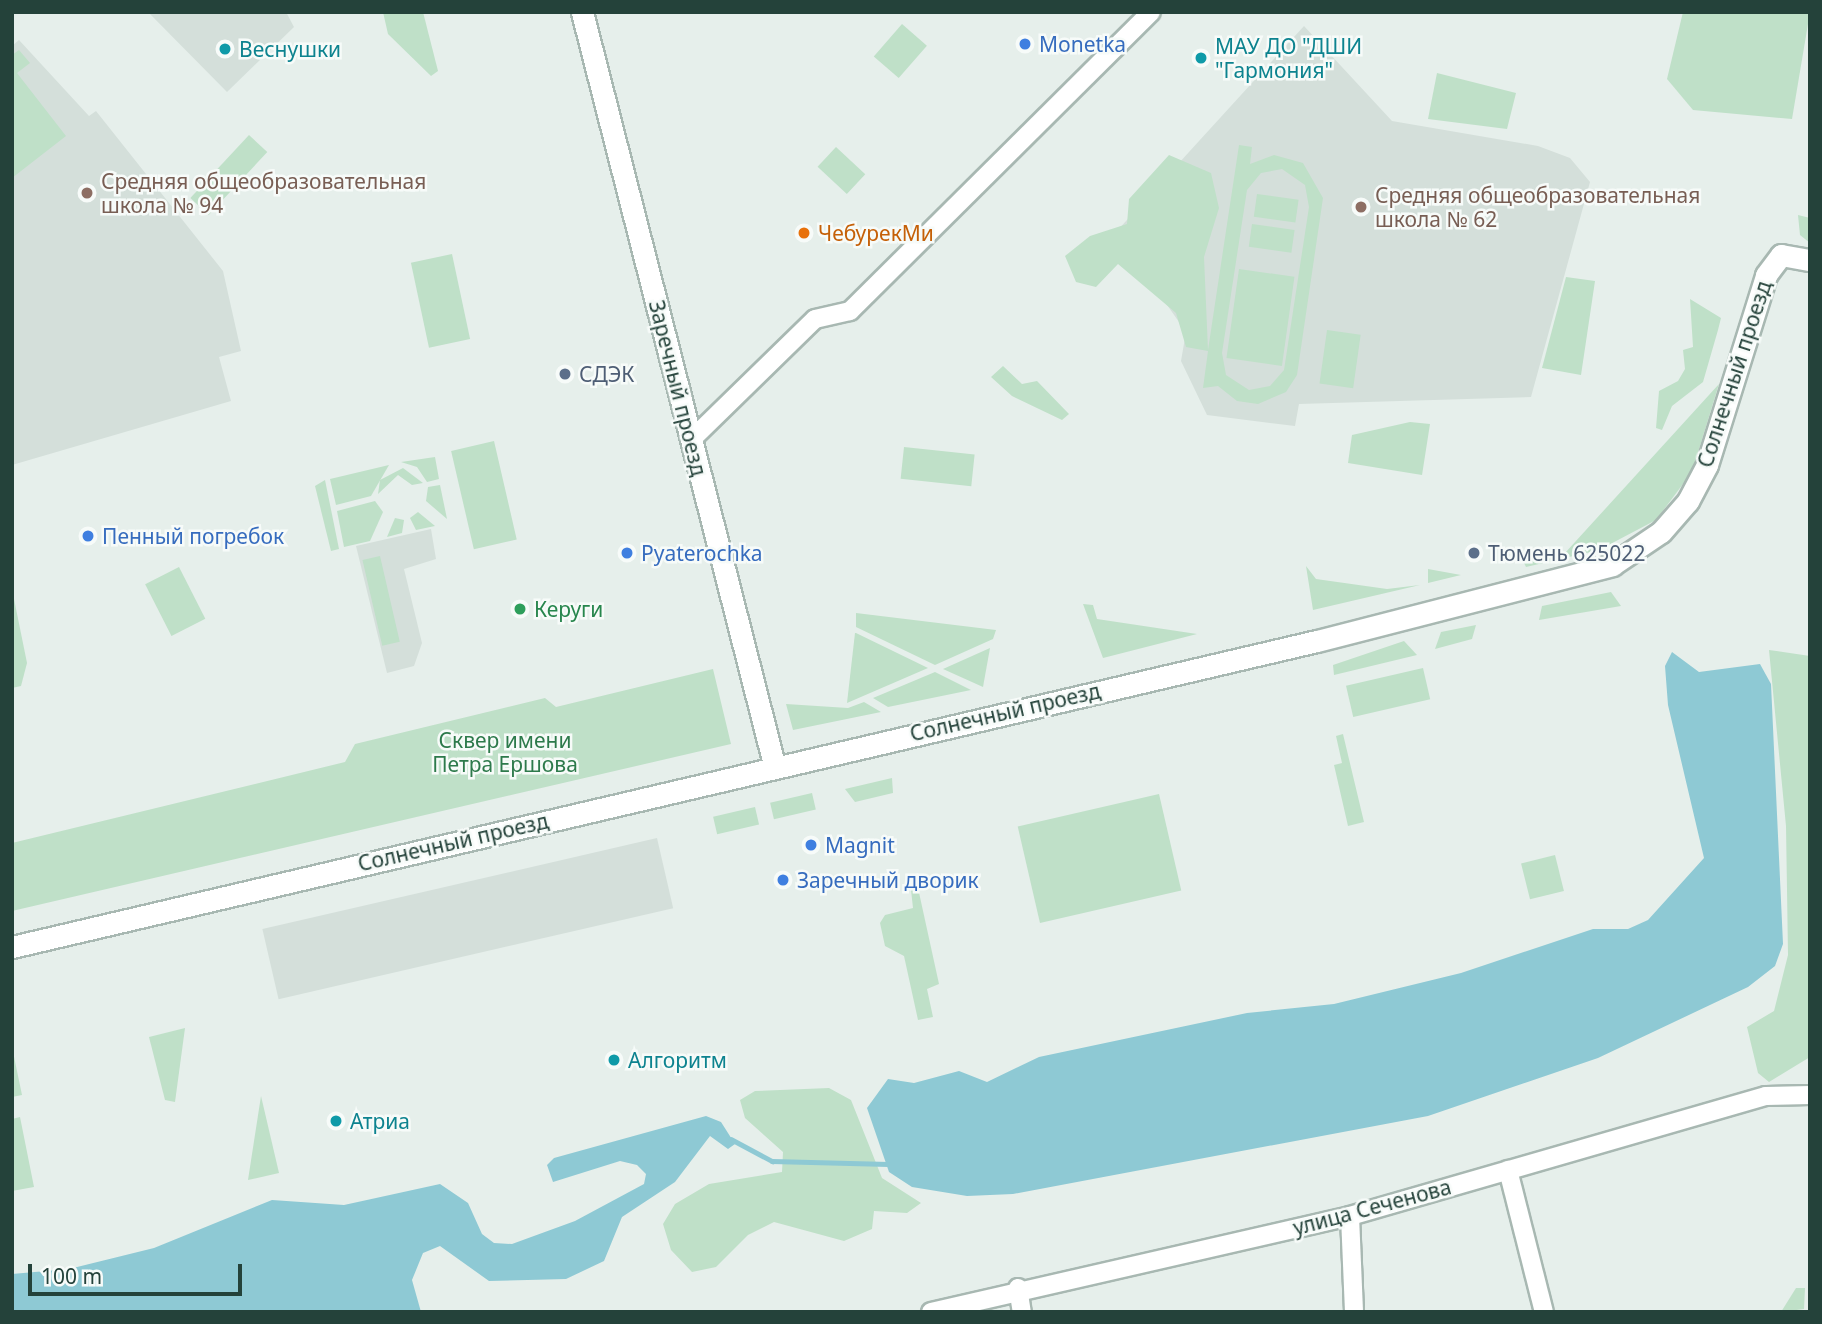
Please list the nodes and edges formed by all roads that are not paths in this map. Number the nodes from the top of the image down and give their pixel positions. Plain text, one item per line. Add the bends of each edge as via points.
1 (582, 12) edge
2 (1151, 12) edge
3 (1810, 260) edge
4 (691, 440) junction
5 (774, 764) junction
6 (12, 947) edge
7 (1810, 1095) edge
8 (1508, 1170) junction
9 (1350, 1216) junction
10 (1018, 1288) junction
11 (931, 1312) edge
12 (1022, 1312) edge
13 (1354, 1312) edge
14 (1544, 1312) edge

1 - 4 street, Заречный проезд
2 - 4 street via 850,311 815,319
3 - 5 street, Солнечный проезд via 1781,255 1766,275 1707,465 1688,501 1661,532 1612,565 1317,641
4 - 5 street, Заречный проезд
5 - 6 street, Солнечный проезд
7 - 8 street, улица Сеченова via 1766,1097
8 - 9 street, улица Сеченова
8 - 14 street
9 - 10 street, улица Сеченова
9 - 13 street
10 - 11 street, улица Сеченова
10 - 12 street

